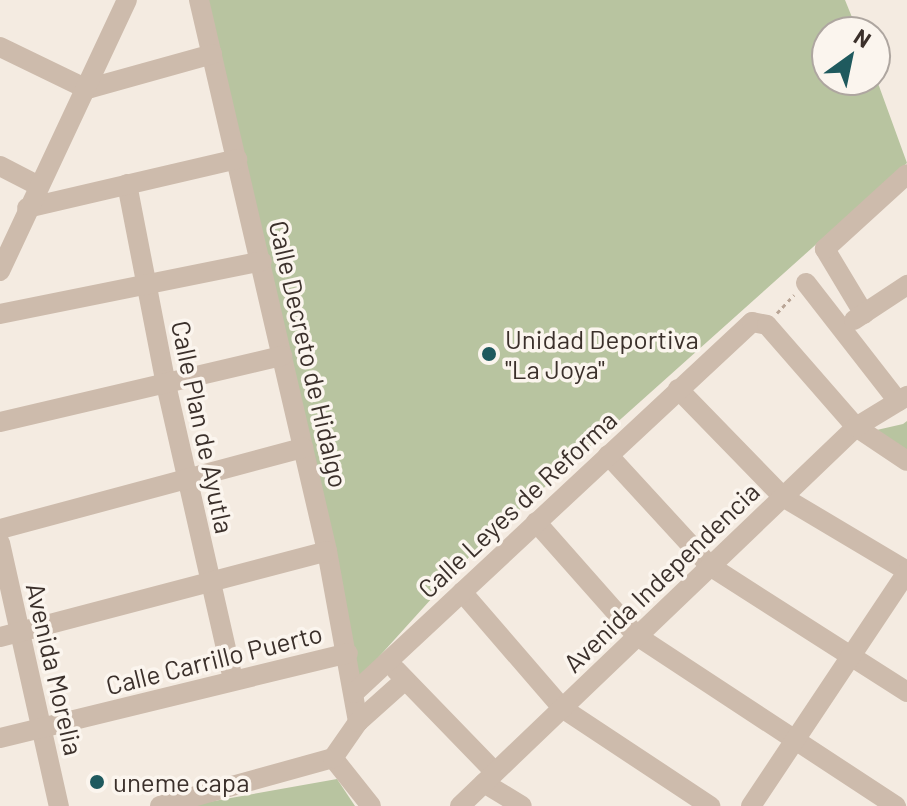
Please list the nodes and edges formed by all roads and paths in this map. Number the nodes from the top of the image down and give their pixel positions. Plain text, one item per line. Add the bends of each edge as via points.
1 (199, 0) edge
2 (124, 1) edge
3 (0, 47) edge
4 (212, 54) junction
5 (87, 89) junction
6 (237, 159) junction
7 (0, 166) edge
8 (907, 174) edge
9 (127, 184) junction
10 (39, 186) junction
11 (27, 208) junction
12 (2, 261) edge
13 (262, 261) junction
14 (146, 283) junction
15 (806, 283) joint
16 (907, 285) edge
17 (0, 314) edge
18 (864, 314) junction
19 (759, 323) junction
20 (840, 327) junction
21 (282, 356) junction
22 (165, 380) junction
23 (678, 389) junction
24 (904, 400) edge
25 (0, 422) edge
26 (856, 427) junction
27 (303, 448) junction
28 (608, 455) junction
29 (907, 461) edge
30 (187, 480) junction
31 (783, 497) junction
32 (536, 522) junction
33 (0, 529) edge
34 (0, 543) edge
35 (327, 551) junction
36 (710, 566) junction
37 (907, 572) edge
38 (210, 579) junction
39 (462, 592) junction
40 (9, 634) edge
41 (637, 636) junction
42 (348, 653) junction
43 (851, 656) junction
44 (387, 662) junction
45 (233, 679) junction
46 (405, 680) junction
47 (907, 692) edge
48 (354, 693) junction
49 (562, 708) junction
50 (358, 722) junction
51 (43, 728) junction
52 (0, 738) edge
53 (797, 739) junction
54 (333, 758) junction
55 (490, 777) junction
56 (59, 806) edge
57 (160, 806) edge
58 (371, 806) edge
59 (460, 806) edge
60 (522, 806) edge
61 (710, 806) edge
62 (751, 806) edge
63 (896, 806) edge

1 - 4 street, Calle Decreto de Hidalgo
2 - 5 street
3 - 5 street
4 - 5 street
4 - 6 street, Calle Decreto de Hidalgo
5 - 10 street
6 - 9 street
6 - 13 street, Calle Decreto de Hidalgo
7 - 10 street
8 - 18 street via 825,249
9 - 11 street
9 - 14 street, Calle Plan de Ayutla
10 - 11 street
11 - 12 street
13 - 14 street
13 - 21 street, Calle Decreto de Hidalgo
14 - 17 street
14 - 22 street, Calle Plan de Ayutla
15 - 19 path
15 - 20 street
16 - 18 street
18 - 20 street
19 - 23 street, Calle Leyes de Reforma
19 - 26 street
20 - 24 street
21 - 22 street
21 - 27 street, Calle Decreto de Hidalgo
22 - 25 street
22 - 30 street, Calle Plan de Ayutla
23 - 28 street, Calle Leyes de Reforma
23 - 31 street
24 - 26 street, Avenida Independencia
26 - 29 street
26 - 31 street, Avenida Independencia
27 - 30 street
27 - 35 street, Calle Decreto de Hidalgo
28 - 32 street, Calle Leyes de Reforma
28 - 36 street
30 - 33 street
30 - 38 street, Calle Plan de Ayutla
31 - 36 street, Avenida Independencia
31 - 37 street
32 - 39 street, Calle Leyes de Reforma
32 - 41 street
34 - 40 street, Avenida Morelia
35 - 38 street
35 - 42 street, Calle Decreto de Hidalgo
36 - 41 street, Avenida Independencia
36 - 43 street
37 - 43 street
38 - 40 street
38 - 45 street, Calle Plan de Ayutla
39 - 44 street, Calle Leyes de Reforma
39 - 49 street
40 - 51 street, Avenida Morelia
41 - 49 street, Avenida Independencia
41 - 53 street
42 - 45 street, Calle Carrillo Puerto
42 - 48 street, Calle Decreto de Hidalgo
43 - 47 street
43 - 53 street
44 - 46 street
44 - 48 street, Calle Leyes de Reforma
45 - 51 street, Calle Carrillo Puerto
46 - 50 street
46 - 55 street
48 - 50 street, Calle Decreto de Hidalgo
49 - 55 street, Avenida Independencia
49 - 61 street
50 - 54 street
51 - 52 street, Calle Carrillo Puerto
51 - 56 street, Avenida Morelia
53 - 62 street
53 - 63 street
54 - 57 street
54 - 58 street
55 - 59 street, Avenida Independencia
55 - 60 street

